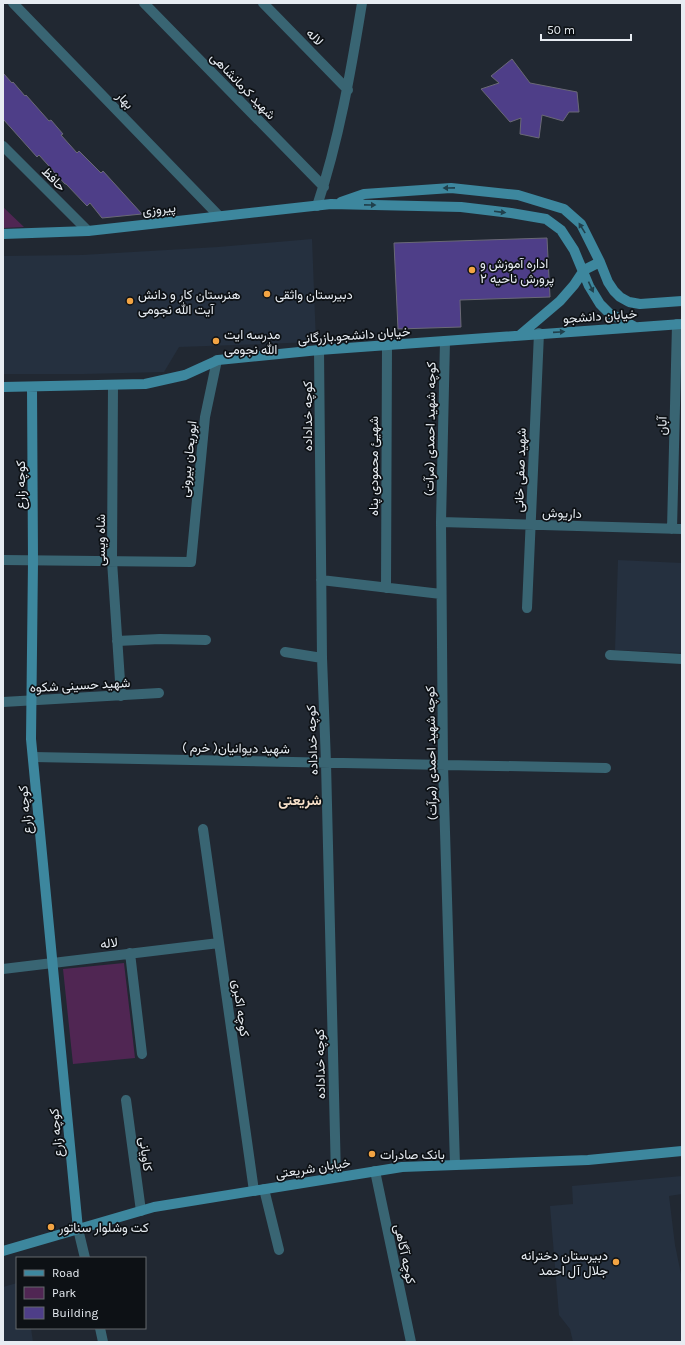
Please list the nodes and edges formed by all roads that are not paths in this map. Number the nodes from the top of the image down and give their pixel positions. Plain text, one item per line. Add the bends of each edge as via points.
1 (13, 3) edge
2 (144, 3) edge
3 (264, 3) edge
4 (362, 3) edge
5 (348, 90) junction
6 (3, 146) edge
7 (324, 187) junction
8 (331, 204) junction
9 (317, 206) junction
10 (219, 216) junction
11 (88, 231) junction
12 (3, 234) edge
13 (600, 262) junction
14 (584, 270) junction
15 (682, 301) edge
16 (679, 324) edge
17 (635, 327) junction
18 (539, 333) junction
19 (520, 335) junction
20 (445, 341) junction
21 (387, 345) junction
22 (319, 350) junction
23 (217, 360) junction
24 (113, 384) junction
25 (3, 387) edge
26 (32, 387) junction
27 (441, 522) junction
28 (531, 525) junction
29 (677, 529) edge
30 (3, 560) edge
31 (33, 561) junction
32 (112, 561) junction
33 (321, 580) junction
34 (386, 588) junction
35 (441, 594) junction
36 (527, 608) dead end
37 (206, 640) dead end
38 (117, 641) junction
39 (285, 652) dead end
40 (610, 655) dead end
41 (322, 658) junction
42 (682, 659) edge
43 (159, 694) dead end
44 (121, 696) junction
45 (32, 700) junction
46 (3, 702) edge
47 (34, 757) junction
48 (326, 763) junction
49 (443, 765) junction
50 (606, 768) dead end
51 (203, 829) dead end
52 (219, 943) junction
53 (130, 954) junction
54 (53, 963) junction
55 (3, 969) edge
56 (142, 1054) dead end
57 (126, 1100) dead end
58 (682, 1151) edge
59 (455, 1165) junction
60 (375, 1171) junction
61 (336, 1178) junction
62 (259, 1190) junction
63 (140, 1211) junction
64 (78, 1229) junction
65 (279, 1250) dead end
66 (3, 1252) edge
67 (84, 1257) edge
68 (100, 1329) edge
69 (102, 1342) edge
70 (411, 1342) edge

1 - 10 street, بهار
2 - 7 street, شهید کرمانشاهی
3 - 5 street, لاله
4 - 5 street
5 - 7 street
6 - 11 street, حافظ
7 - 9 street
8 - 9 street, پیروزی
13 -> 8 street, خیابان دانشجو via 581,224 564,208 518,195 451,188 364,194
8 -> 14 street via 461,207 546,219 561,230
9 - 10 street, پیروزی
10 - 11 street, پیروزی
11 - 12 street, پیروزی
13 - 14 street
13 - 15 street, خیابان دانشجو via 614,291 629,302 640,304
14 -> 17 street via 589,286 600,304 609,313
14 - 19 street via 560,301
16 - 17 street, خیابان دانشجو
16 - 29 street, آبان
18 -> 17 street, خیابان دانشجو
18 - 19 street, خیابان دانشجو
18 - 28 street, شهید صفی خانی
19 - 20 street, خیابان دانشجو.بازرگانی
20 - 21 street, خیابان دانشجو.بازرگانی
20 - 27 street, کوچه شهید احمدی (مرآت)
21 - 22 street, خیابان دانشجو.بازرگانی
21 - 34 street, شهیئ محمودی پناه
22 - 23 street, خیابان دانشجو.بازرگانی
22 - 33 street, کوچه خداداده
23 - 24 street, خیابان دانشجو.بازرگانی via 185,375 145,384
23 - 32 street, ابوریحان بیرونی via 205,417 191,562
24 - 26 street, خیابان دانشجو.بازرگانی
24 - 32 street, شاه ویسی
25 - 26 street, خیابان دانشجو.بازرگانی
26 - 31 street, کوچه زارع
27 - 28 street, داریوش
27 - 35 street, کوچه شهید احمدی (مرآت)
28 - 29 street, داریوش
28 - 36 street, شهید صفی خانی
30 - 31 street
31 - 32 street
31 - 45 street, کوچه زارع
32 - 38 street, شاه ویسی
33 - 34 street
33 - 41 street, کوچه خداداده
34 - 35 street
35 - 49 street, کوچه شهید احمدی (مرآت)
37 - 38 street
38 - 44 street, شاه ویسی
39 - 41 street
40 - 42 street
41 - 48 street, کوچه خداداده
43 - 44 street, شهید حسینی شکوه
44 - 45 street, شهید حسینی شکوه
45 - 46 street, شهید حسینی شکوه
45 - 47 street, کوچه زارع via 31,738
47 - 48 street, شهید دیوانیان( خرم )
47 - 54 street, کوچه زارع
48 - 49 street, شهید دیوانیان( خرم )
48 - 61 street, کوچه خداداده
49 - 50 street, شهید دیوانیان( خرم )
49 - 59 street, کوچه شهید احمدی (مرآت)
51 - 52 street, کوچه اکبری
52 - 53 street, لاله
52 - 62 street, کوچه اکبری
53 - 54 street, لاله
53 - 56 street
54 - 55 street, لاله
54 - 64 street, کوچه زارع
57 - 63 street, کاویانی
58 - 59 street, خیابان شریعتی via 588,1160
59 - 60 street, خیابان شریعتی via 402,1166
60 - 61 street, خیابان شریعتی
60 - 70 street, کوچه آگاهی
61 - 62 street, خیابان شریعتی
62 - 63 street, خیابان شریعتی
62 - 65 street, کوچه اکبری
63 - 64 street, خیابان شریعتی
64 - 66 street, خیابان شریعتی
64 - 67 street
68 - 69 street

